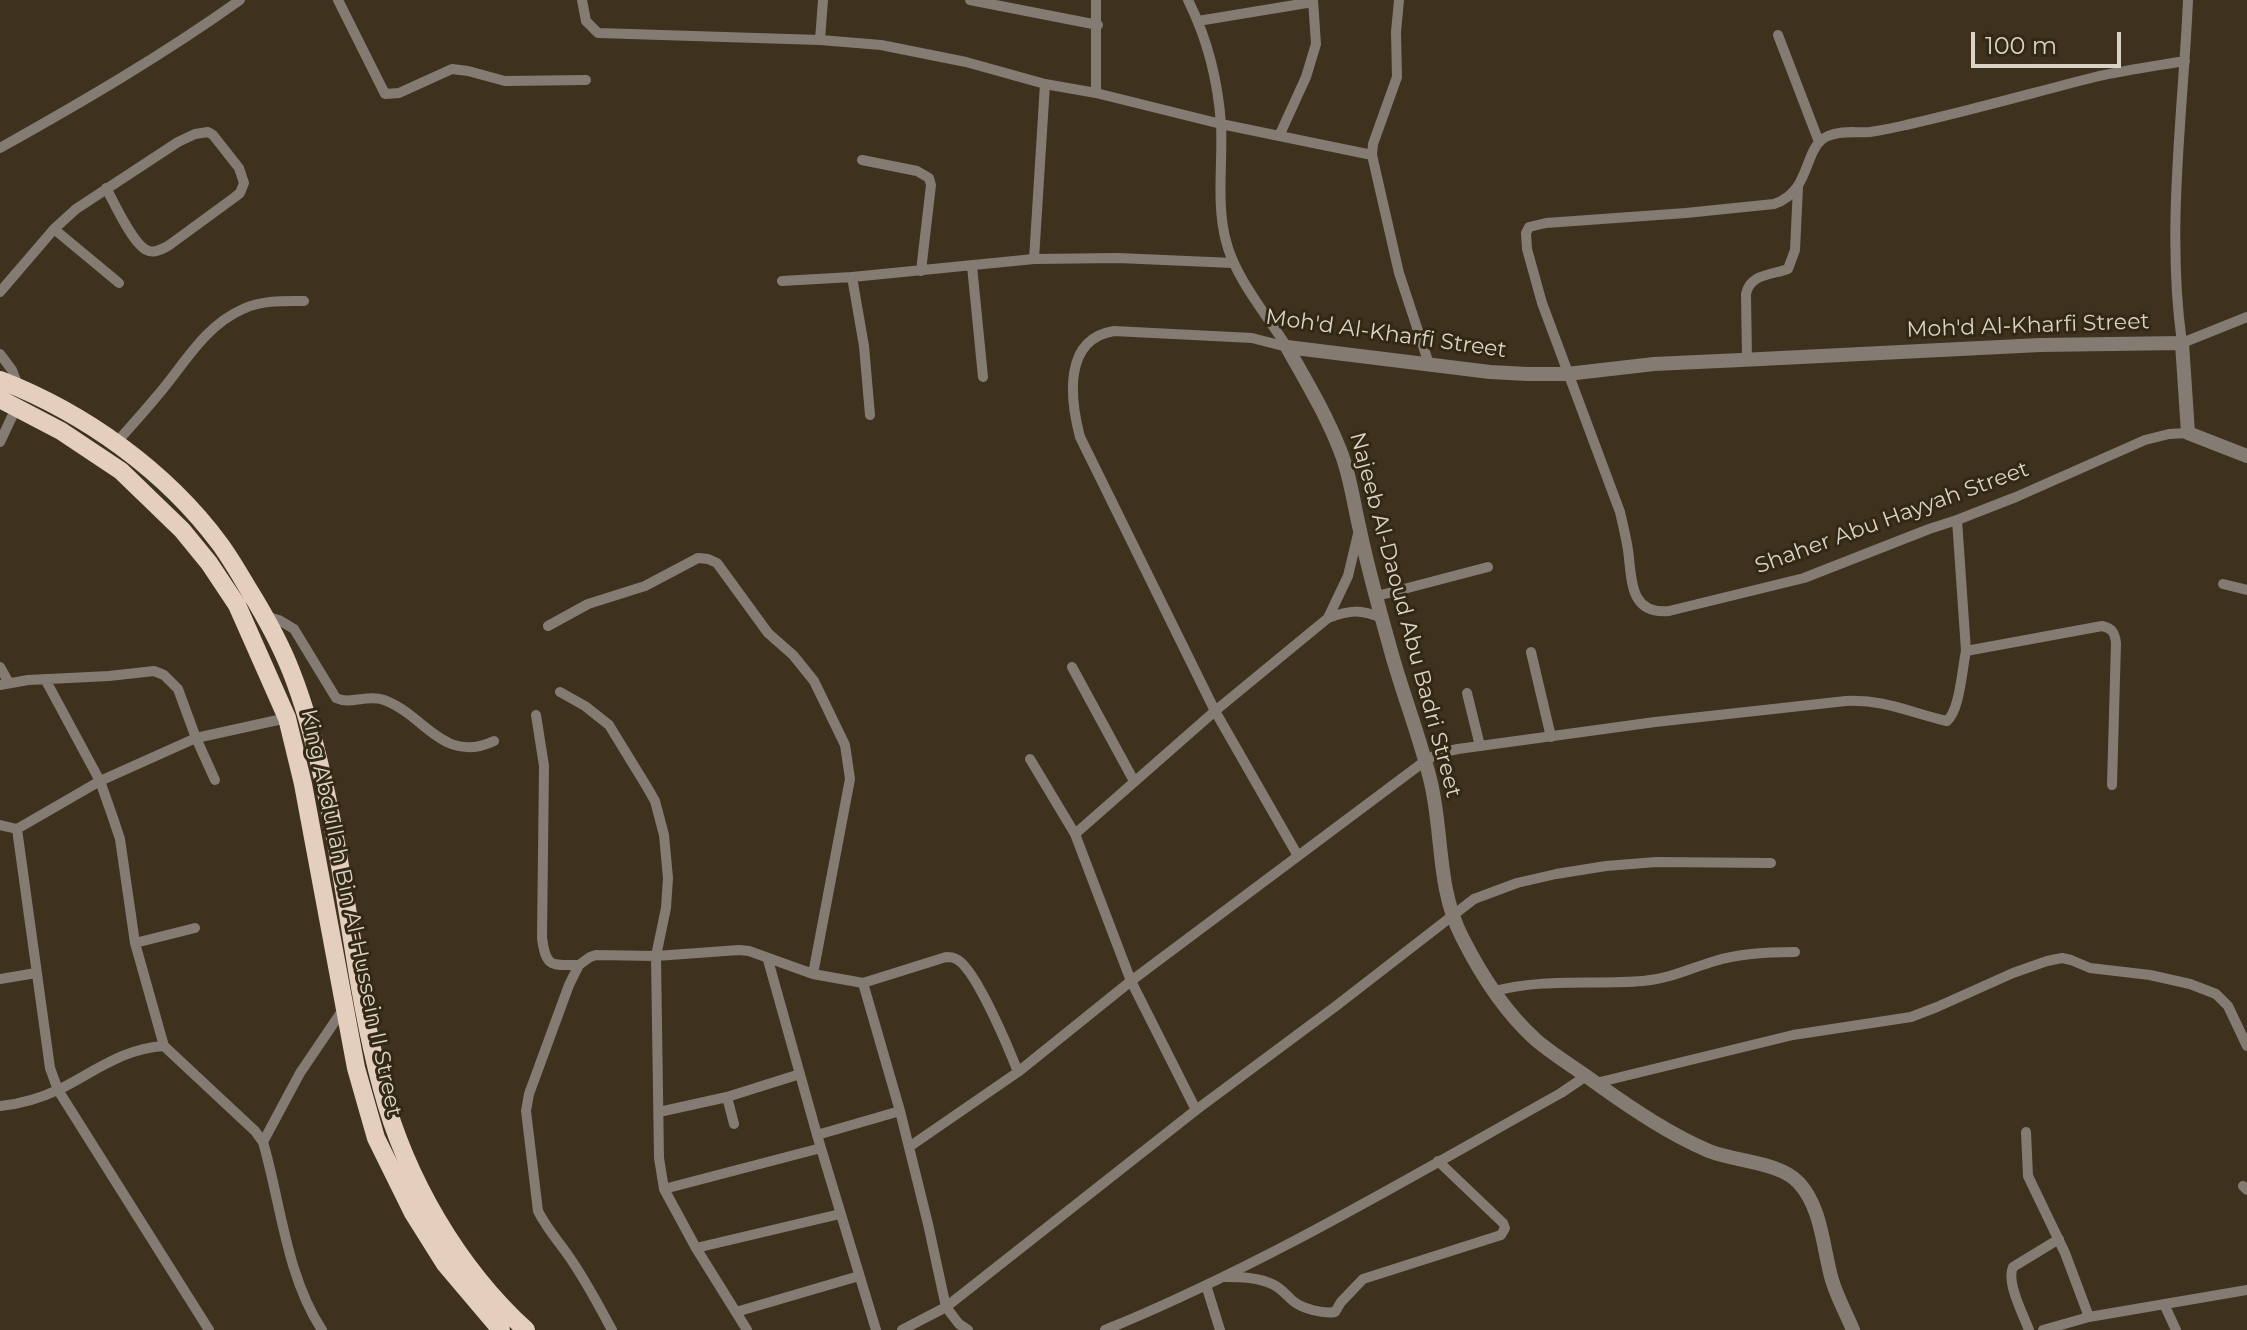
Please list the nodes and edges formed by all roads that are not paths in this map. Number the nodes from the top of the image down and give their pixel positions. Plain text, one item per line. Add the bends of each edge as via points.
1 (240, 0) edge
2 (338, 0) edge
3 (582, 0) edge
4 (823, 0) edge
5 (970, 0) edge
6 (1096, 0) edge
7 (1188, 0) edge
8 (1399, 0) edge
9 (2188, 0) edge
10 (1313, 1) edge
11 (1198, 21) junction
12 (1098, 25) junction
13 (1778, 35) dead end
14 (820, 40) junction
15 (2185, 61) junction
16 (586, 80) dead end
17 (1045, 84) junction
18 (1096, 93) junction
19 (1221, 124) junction
20 (1280, 134) junction
21 (1819, 142) junction
22 (0, 148) edge
23 (1372, 155) junction
24 (862, 160) dead end
25 (1798, 187) junction
26 (106, 188) junction
27 (54, 229) junction
28 (1034, 259) junction
29 (1233, 263) junction
30 (972, 266) junction
31 (921, 271) junction
32 (852, 277) junction
33 (782, 281) dead end
34 (119, 283) dead end
35 (0, 292) edge
36 (304, 301) dead end
37 (2247, 317) edge
38 (2182, 343) junction
39 (1287, 347) junction
40 (0, 354) edge
41 (1747, 359) junction
42 (1429, 364) junction
43 (1567, 374) junction
44 (983, 377) dead end
45 (0, 380) edge
46 (12, 398) edge
47 (870, 415) dead end
48 (2188, 433) junction
49 (0, 442) edge
50 (116, 443) junction
51 (2247, 456) edge
52 (1957, 520) junction
53 (1359, 528) junction
54 (1488, 567) dead end
55 (2223, 584) dead end
56 (2247, 590) edge
57 (1377, 596) junction
58 (265, 616) junction
59 (1328, 618) junction
60 (1382, 618) junction
61 (548, 626) dead end
62 (1966, 651) junction
63 (1531, 652) dead end
64 (0, 667) edge
65 (1072, 667) dead end
66 (45, 679) junction
67 (5, 684) edge
68 (560, 692) dead end
69 (1467, 693) dead end
70 (1215, 711) junction
71 (536, 715) dead end
72 (287, 718) junction
73 (1551, 737) junction
74 (196, 738) junction
75 (494, 741) dead end
76 (1480, 746) junction
77 (1030, 759) dead end
78 (1425, 761) junction
79 (215, 780) dead end
80 (100, 781) junction
81 (1134, 781) junction
82 (2112, 785) dead end
83 (0, 825) edge
84 (17, 829) junction
85 (1075, 834) junction
86 (1298, 856) junction
87 (1771, 863) dead end
88 (1452, 915) junction
89 (195, 928) dead end
90 (135, 943) junction
91 (1795, 952) dead end
92 (656, 956) junction
93 (768, 960) junction
94 (579, 965) junction
95 (36, 973) junction
96 (813, 974) junction
97 (0, 979) edge
98 (1131, 981) junction
99 (863, 983) junction
100 (1495, 991) junction
101 (344, 1008) junction
102 (164, 1046) junction
103 (2247, 1046) edge
104 (1018, 1072) junction
105 (800, 1074) junction
106 (1591, 1080) junction
107 (58, 1090) junction
108 (727, 1097) junction
109 (0, 1106) edge
110 (1196, 1110) junction
111 (900, 1111) junction
112 (659, 1112) junction
113 (734, 1124) dead end
114 (2026, 1132) dead end
115 (817, 1135) junction
116 (263, 1142) junction
117 (909, 1147) junction
118 (821, 1148) junction
119 (1438, 1161) junction
120 (664, 1189) junction
121 (840, 1214) junction
122 (2059, 1239) junction
123 (696, 1248) junction
124 (859, 1276) junction
125 (1218, 1277) junction
126 (1206, 1285) junction
127 (2247, 1290) edge
128 (2164, 1304) junction
129 (946, 1307) junction
130 (736, 1312) junction
131 (2089, 1317) junction
132 (209, 1330) edge
133 (322, 1330) edge
134 (501, 1330) edge
135 (526, 1330) edge
136 (612, 1330) edge
137 (747, 1330) edge
138 (876, 1330) edge
139 (902, 1330) edge
140 (968, 1330) edge
141 (1105, 1330) edge
142 (1220, 1330) edge
143 (1853, 1330) edge
144 (2029, 1330) edge
145 (2043, 1330) edge
146 (2176, 1330) edge

1 - 22 street via 127,76
2 - 16 street via 385,94 452,69 505,81
3 - 14 street via 586,21 598,33
4 - 14 street
5 - 12 street
6 - 12 street
7 - 11 street
8 - 23 street via 1397,77
9 - 15 street
10 - 11 street
10 - 20 street via 1312,60
11 - 19 street
12 - 18 street
13 - 21 street
14 - 17 street via 923,52
15 - 21 street via 2096,77 1908,125 1835,134
15 - 38 street via 2175,222
17 - 18 street
17 - 28 street
18 - 19 street
19 - 20 street
19 - 29 street via 1222,220
20 - 23 street
21 - 25 street
23 - 42 street via 1399,273
24 - 31 street via 929,178
25 - 41 street via 1795,250 1788,269 1748,286
25 - 43 street via 1774,204 1529,227 1527,249
26 - 26 street via 132,234 151,252 168,246 235,197 244,183 239,168 208,132 178,142
26 - 27 street
27 - 34 street
27 - 35 street
28 - 29 street
28 - 30 street
29 - 39 street
30 - 31 street
30 - 44 street
31 - 32 street
32 - 33 street
32 - 47 street
36 - 50 street via 271,301 228,317 201,341
37 - 38 street, Moh'd Al-Kharfi Street
38 - 41 street, Moh'd Al-Kharfi Street
38 - 48 street
39 - 42 street, Moh'd Al-Kharfi Street
39 - 53 street, Najeeb Al-Daoud Abu Badri Street via 1341,452
39 - 70 street, Moh'd Al-Kharfi Street via 1252,338 1114,331 1099,333 1076,362 1073,411 1080,437
40 - 46 street via 12,370
41 - 43 street, Moh'd Al-Kharfi Street
42 - 43 street, Moh'd Al-Kharfi Street
43 - 52 street, Shaher Abu Hayyah Street via 1620,512 1633,587 1651,610 1669,611 1804,578
45 - 46 highway, King Abdullah Bin Al-Hussein II Street
46 - 49 street
46 - 50 highway, King Abdullah Bin Al-Hussein II Street via 53,404
46 - 72 highway, King Abdullah Bin Al-Hussein II Street via 121,471 182,530 237,605
48 - 51 street
48 - 52 street, Shaher Abu Hayyah Street via 2145,440
50 - 58 highway, King Abdullah Bin Al-Hussein II Street via 191,508
52 - 62 street
53 - 57 street, Najeeb Al-Daoud Abu Badri Street
53 - 59 street via 1348,576
54 - 57 street
55 - 56 street
57 - 60 street, Najeeb Al-Daoud Abu Badri Street
58 - 75 street via 294,629 336,698 381,699 462,748
58 - 135 highway, King Abdullah Bin Al-Hussein II Street via 291,670 322,776 370,1039 398,1140 458,1253
59 - 60 street via 1347,611
59 - 70 street
60 - 78 street, Najeeb Al-Daoud Abu Badri Street
61 - 96 street via 588,604 645,586 698,558 708,559 717,563 768,633 814,681 845,745 850,779
62 - 73 street via 1955,708 1947,721 1887,703 1856,701
62 - 82 street via 2102,626 2110,629 2116,643
63 - 73 street
64 - 67 street
65 - 81 street
66 - 67 street
66 - 74 street via 154,671 178,689
66 - 80 street
68 - 92 street via 609,725 655,801 668,878
69 - 76 street
70 - 81 street
70 - 86 street, Moh'd Al-Kharfi Street
71 - 94 street via 544,766 544,952 549,963
72 - 74 street
72 - 101 highway, King Abdullah Bin Al-Hussein II Street
73 - 76 street
74 - 79 street
74 - 80 street
76 - 78 street via 1439,753
77 - 85 street
78 - 86 street
78 - 88 street, Najeeb Al-Daoud Abu Badri Street
80 - 84 street
80 - 90 street via 120,839
81 - 85 street
83 - 84 street
84 - 95 street
85 - 98 street
86 - 98 street
87 - 88 street via 1656,862 1556,874 1485,893
88 - 100 street, Najeeb Al-Daoud Abu Badri Street
88 - 110 street
89 - 90 street
90 - 102 street
91 - 100 street via 1718,960 1659,979 1535,984
92 - 93 street via 728,949
92 - 94 street via 596,955
92 - 112 street
93 - 96 street
93 - 105 street
94 - 136 street via 526,1111 538,1211
95 - 97 street
95 - 107 street via 47,1054
96 - 99 street
98 - 104 street
98 - 110 street
99 - 104 street via 946,957 959,960 983,995
99 - 111 street
100 - 106 street, Najeeb Al-Daoud Abu Badri Street via 1531,1035
101 - 116 street via 300,1073
101 - 134 highway, King Abdullah Bin Al-Hussein II Street via 369,1118 391,1172 445,1264
102 - 107 street via 129,1052
102 - 116 street
103 - 106 street via 2228,1006 2216,994 2062,958 1911,1017 1793,1035
104 - 117 street
105 - 108 street
105 - 115 street
106 - 119 street
106 - 143 street, Najeeb Al-Daoud Abu Badri Street via 1688,1142 1789,1173 1807,1194
107 - 109 street
107 - 132 street
108 - 112 street
108 - 113 street
110 - 129 street
111 - 115 street
111 - 117 street
112 - 120 street
114 - 122 street via 2028,1176
115 - 118 street
116 - 133 street via 295,1272
117 - 129 street
118 - 120 street
118 - 121 street
119 - 125 street via 1331,1222
119 - 125 street via 1503,1223 1501,1235 1363,1279 1335,1312 1295,1303 1269,1283
120 - 123 street
121 - 123 street
121 - 124 street
122 - 131 street
122 - 144 street via 2011,1271
123 - 130 street
124 - 130 street
124 - 138 street
125 - 126 street
126 - 141 street
126 - 142 street
127 - 128 street
128 - 131 street
128 - 146 street
129 - 139 street
129 - 140 street
130 - 137 street
131 - 145 street

